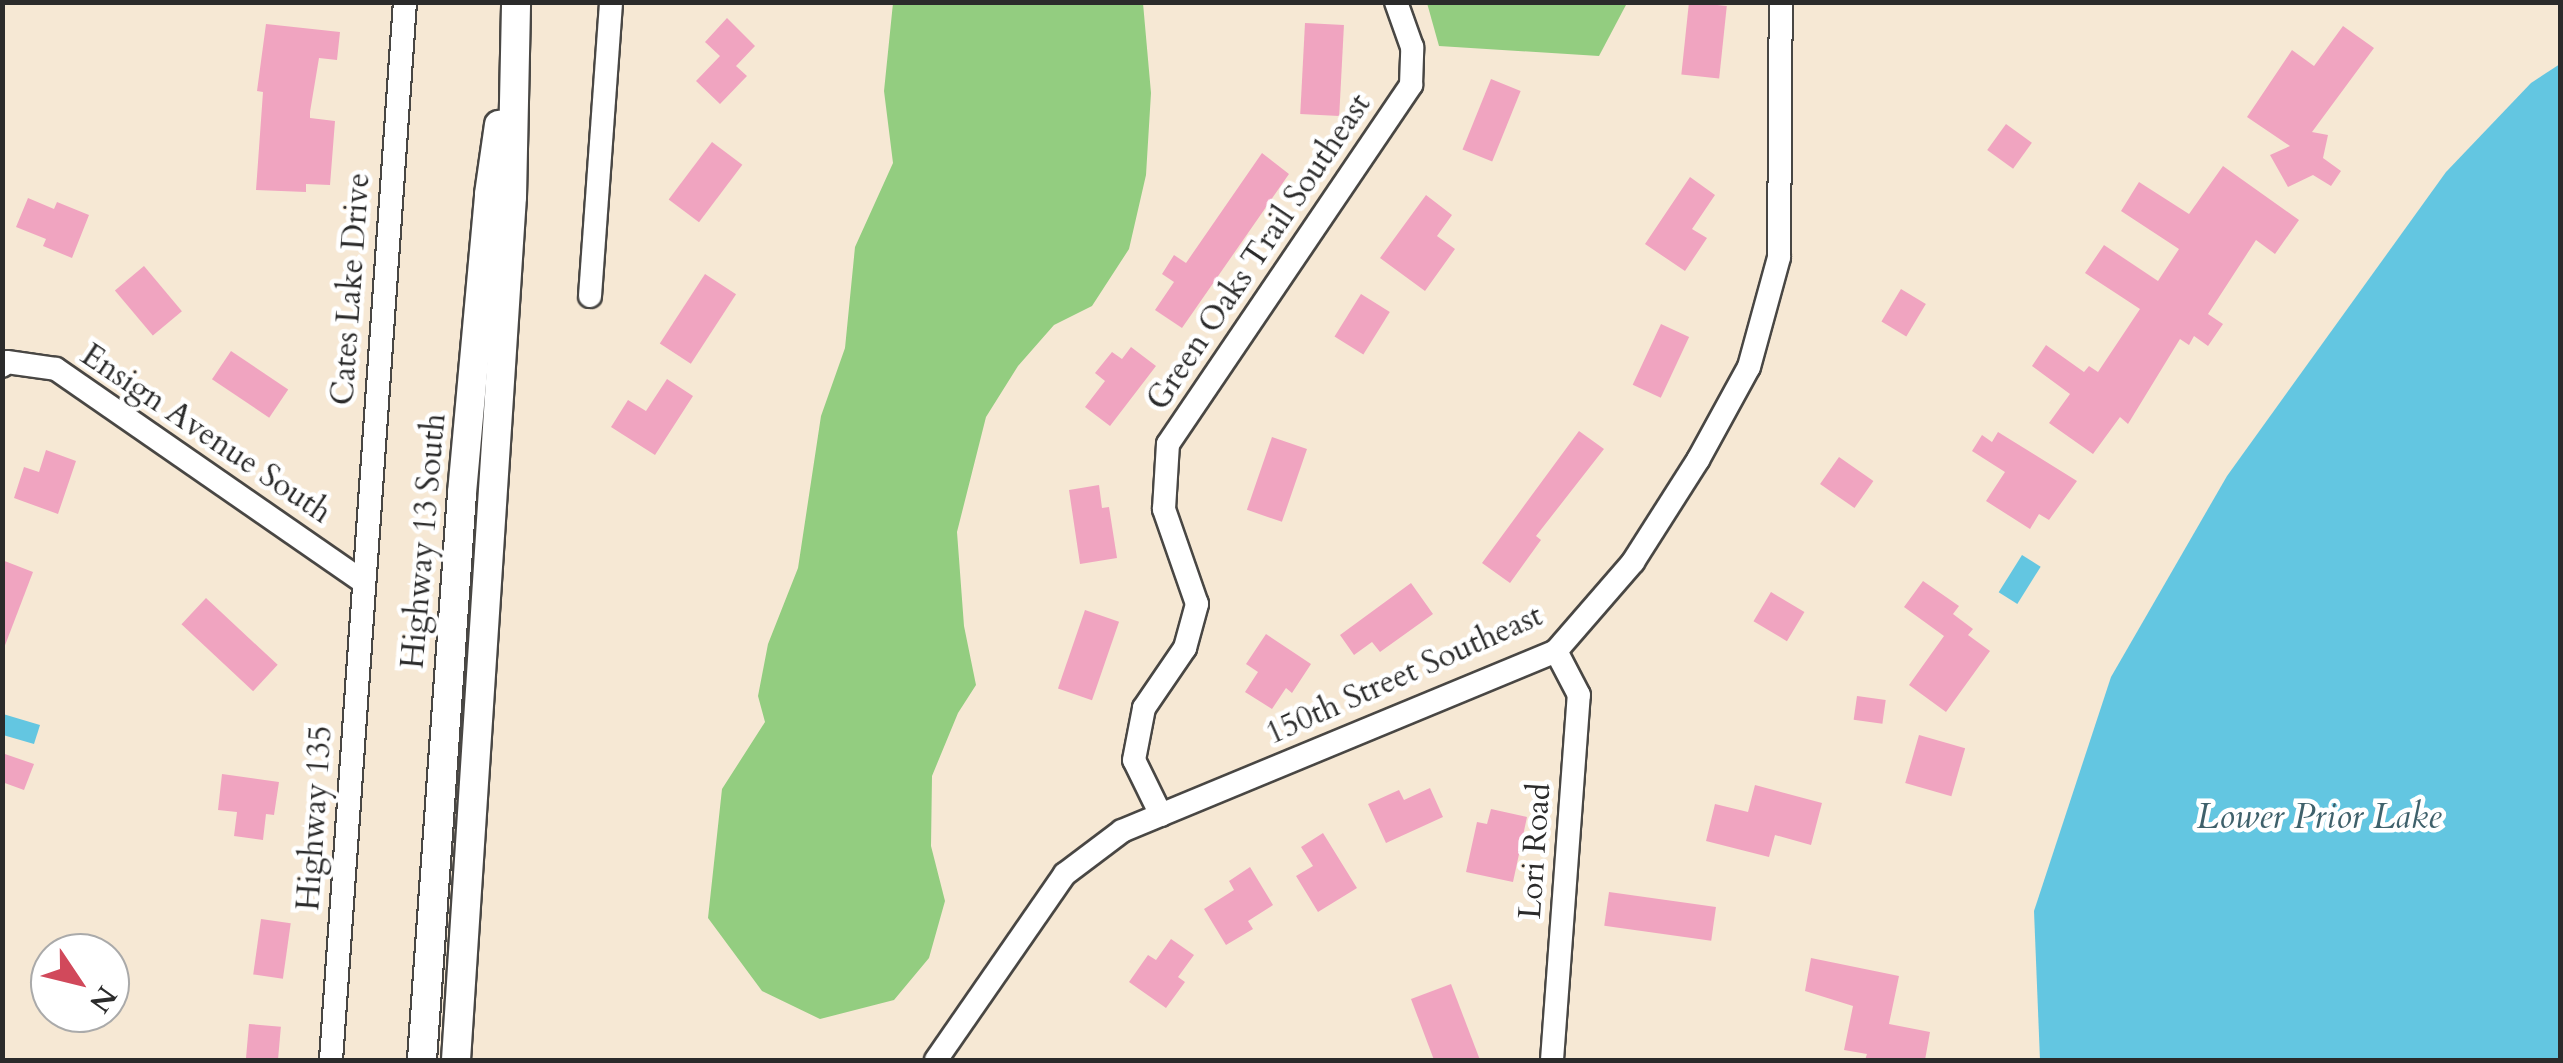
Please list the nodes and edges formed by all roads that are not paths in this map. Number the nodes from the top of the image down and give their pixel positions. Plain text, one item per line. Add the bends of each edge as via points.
1 (405, 2) edge
2 (611, 2) edge
3 (1396, 2) edge
4 (1781, 2) edge
5 (515, 16) edge
6 (590, 296) dead end
7 (5, 364) edge
8 (361, 580) junction
9 (1556, 651) junction
10 (1161, 816) junction
11 (331, 1060) edge
12 (422, 1060) edge
13 (456, 1060) edge
14 (936, 1060) edge
15 (1552, 1060) edge

1 - 8 street, Cates Lake Drive
2 - 6 street
3 - 10 street, Green Oaks Trail Southeast via 1412,47 1411,85 1168,444 1164,509 1197,604 1185,648 1144,708 1134,760
4 - 9 street, 150th Street Southeast via 1779,257 1749,367 1633,562
5 - 12 main road, Highway 13 South via 488,194
5 - 13 main road, Highway 13 South via 511,216
7 - 8 street, Ensign Avenue South via 56,369
8 - 11 street, Highway 135
9 - 10 street, 150th Street Southeast
9 - 15 street, Lori Road via 1578,695
10 - 14 street, 150th Street Southeast via 1122,831 1064,874

